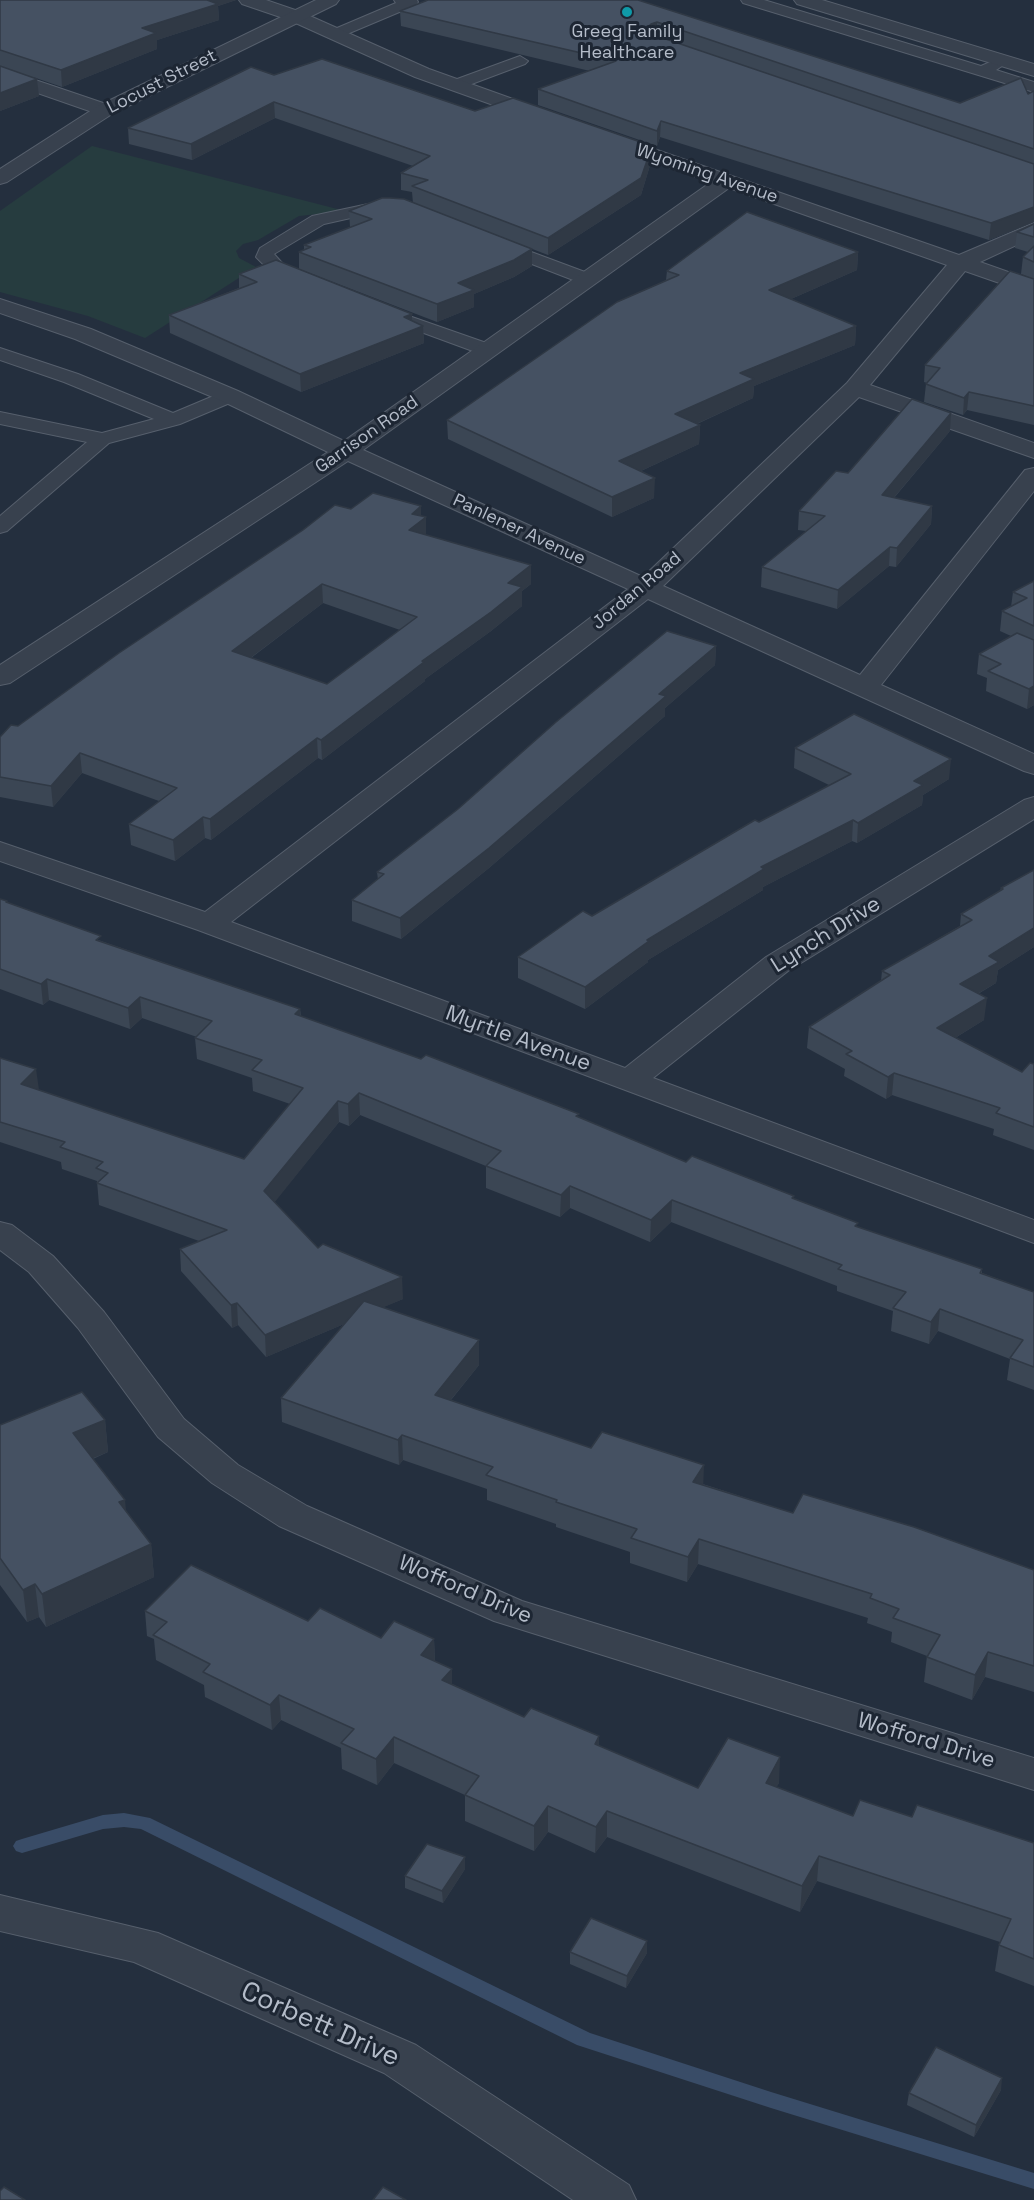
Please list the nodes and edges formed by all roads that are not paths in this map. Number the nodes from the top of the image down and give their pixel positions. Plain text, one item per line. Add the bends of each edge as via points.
1 (248, 0) edge
2 (330, 0) edge
3 (401, 0) edge
4 (748, 0) edge
5 (802, 0) edge
6 (295, 16) junction
7 (334, 34) junction
8 (520, 61) edge
9 (1004, 61) junction
10 (1034, 70) edge
11 (982, 71) junction
12 (0, 74) edge
13 (455, 85) junction
14 (1034, 87) edge
15 (105, 110) junction
16 (565, 124) edge
17 (597, 135) edge
18 (0, 178) edge
19 (725, 181) junction
20 (399, 208) edge
21 (1034, 229) edge
22 (482, 238) edge
23 (961, 262) junction
24 (587, 279) junction
25 (318, 286) edge
26 (1034, 288) edge
27 (0, 306) edge
28 (373, 307) edge
29 (488, 350) junction
30 (0, 354) edge
31 (855, 388) junction
32 (230, 396) junction
33 (0, 418) edge
34 (173, 420) junction
35 (102, 439) junction
36 (346, 451) junction
37 (1034, 451) edge
38 (1034, 475) edge
39 (0, 527) edge
40 (646, 588) junction
41 (0, 677) edge
42 (865, 687) junction
43 (1034, 765) edge
44 (1034, 806) edge
45 (0, 851) edge
46 (209, 924) junction
47 (630, 1080) junction
48 (1034, 1232) edge
49 (0, 1233) edge
50 (1034, 1774) edge
51 (0, 1912) edge
52 (612, 2200) edge

1 - 6 street
2 - 6 street, Locust Street
3 - 7 lane via 411,3
4 - 11 lane
5 - 9 street
6 - 7 street
6 - 15 street, Locust Street
7 - 13 street
8 - 13 lane
9 - 10 street
9 - 11 lane
11 - 14 lane
12 - 15 street
13 - 16 street
15 - 18 street, Locust Street
17 - 19 street, Wyoming Avenue
19 - 23 street, Wyoming Avenue
19 - 24 street, Garrison Road
20 - 25 lane via 373,208 318,220 266,252 265,256 277,268
21 - 23 street, Jordan Road
22 - 24 lane
23 - 26 street, Wyoming Avenue
23 - 31 street, Jordan Road
24 - 29 street, Garrison Road
27 - 32 street, Panlener Avenue via 92,337
28 - 29 lane
29 - 36 street, Garrison Road
30 - 34 lane
31 - 37 street
31 - 40 street, Jordan Road
32 - 34 lane
32 - 36 street, Panlener Avenue
33 - 35 lane
34 - 35 lane
35 - 39 lane
36 - 40 street, Panlener Avenue
36 - 41 street, Garrison Road
38 - 42 street
40 - 42 street, Panlener Avenue
40 - 46 street, Jordan Road
42 - 43 street, Panlener Avenue
44 - 47 street, Lynch Drive via 777,964
45 - 46 street, Myrtle Avenue
46 - 47 street, Myrtle Avenue
47 - 48 street, Myrtle Avenue
49 - 50 street, Wofford Drive via 41,1264 84,1312 171,1428 225,1474 293,1516 508,1611
51 - 52 street, Corbett Drive via 142,1946 400,2059

